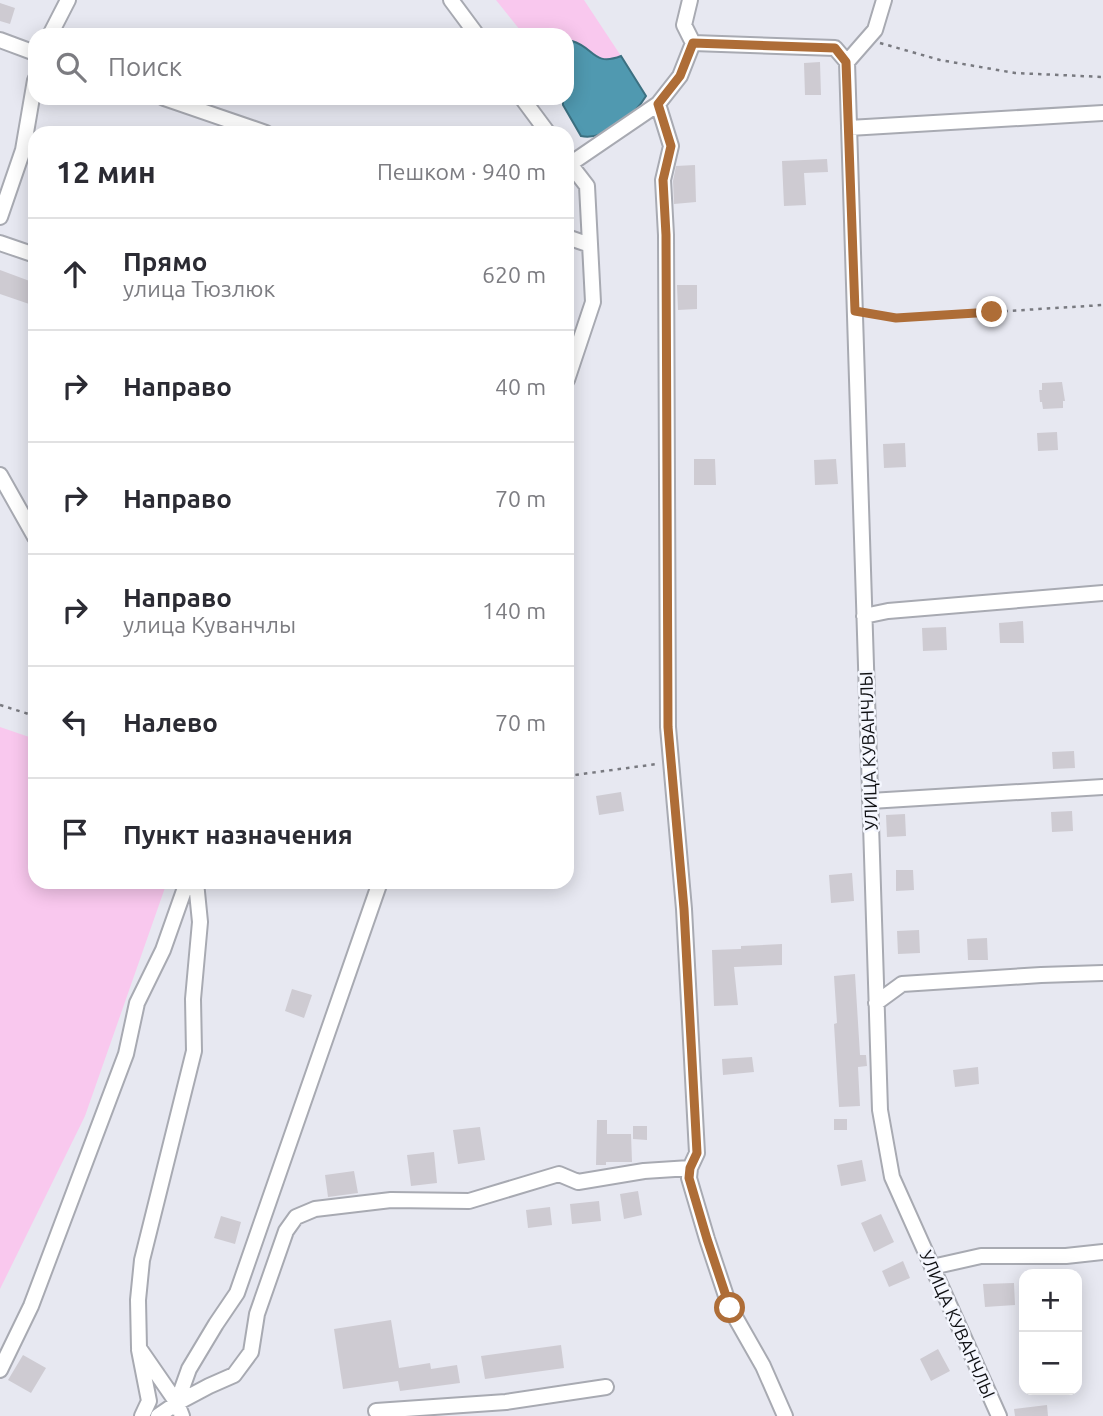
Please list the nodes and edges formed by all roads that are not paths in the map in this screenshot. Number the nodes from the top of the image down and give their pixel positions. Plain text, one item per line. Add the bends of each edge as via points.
1 (68, 0) edge
2 (452, 0) edge
3 (690, 0) edge
4 (884, 0) edge
5 (54, 28) edge
6 (472, 28) edge
7 (0, 40) edge
8 (693, 43) junction
9 (28, 50) edge
10 (846, 62) junction
11 (658, 104) junction
12 (31, 105) edge
13 (184, 105) edge
14 (527, 105) edge
15 (1103, 113) edge
16 (245, 126) edge
17 (543, 126) edge
18 (849, 128) junction
19 (574, 159) edge
20 (574, 169) edge
21 (0, 217) edge
22 (574, 239) edge
23 (0, 243) edge
24 (590, 245) junction
25 (28, 253) edge
26 (574, 359) edge
27 (0, 475) edge
28 (28, 525) edge
29 (1103, 593) edge
30 (864, 616) junction
31 (1103, 787) edge
32 (870, 801) junction
33 (185, 889) edge
34 (197, 889) edge
35 (378, 889) edge
36 (1103, 973) edge
37 (876, 1003) junction
38 (690, 1168) junction
39 (1103, 1252) edge
40 (932, 1267) junction
41 (139, 1348) junction
42 (0, 1370) edge
43 (606, 1387) dead end
44 (508, 1409) edge
45 (376, 1411) dead end
46 (177, 1412) edge
47 (142, 1416) edge
48 (158, 1416) edge
49 (785, 1416) edge
50 (999, 1416) edge

1 - 5 street
2 - 6 street
3 - 8 street via 684,25
4 - 10 street via 875,30
7 - 9 street
8 - 10 street via 835,48
8 - 11 street via 680,76
10 - 18 street, УЛИЦА КУВАНЧЛЫ
11 - 19 street
11 - 38 street via 671,146 663,180 668,727 684,909 697,1153
12 - 21 street via 23,150
13 - 16 street
14 - 17 street
15 - 18 street
18 - 30 street, УЛИЦА КУВАНЧЛЫ
20 - 24 street via 587,186
22 - 24 street
23 - 25 street
24 - 26 street via 593,302
27 - 28 street
29 - 30 street
30 - 32 street, УЛИЦА КУВАНЧЛЫ
31 - 32 street
32 - 37 street, УЛИЦА КУВАНЧЛЫ
33 - 42 street via 163,950 137,1003 126,1054 36,1293
34 - 41 street via 200,922 194,1051 142,1259
35 - 46 street via 237,1293 189,1369
36 - 37 street via 902,984
37 - 40 street, УЛИЦА КУВАНЧЛЫ via 880,1110 892,1177
38 - 46 street via 578,1182 559,1174 469,1201 391,1200 315,1209 296,1217 286,1231 257,1314 251,1352 234,1376 209,1386
38 - 49 street via 689,1178 730,1308
39 - 40 street via 981,1256
40 - 50 street, УЛИЦА КУВАНЧЛЫ
41 - 46 street
41 - 47 street via 149,1401
43 - 44 street
44 - 45 street
46 - 48 street

